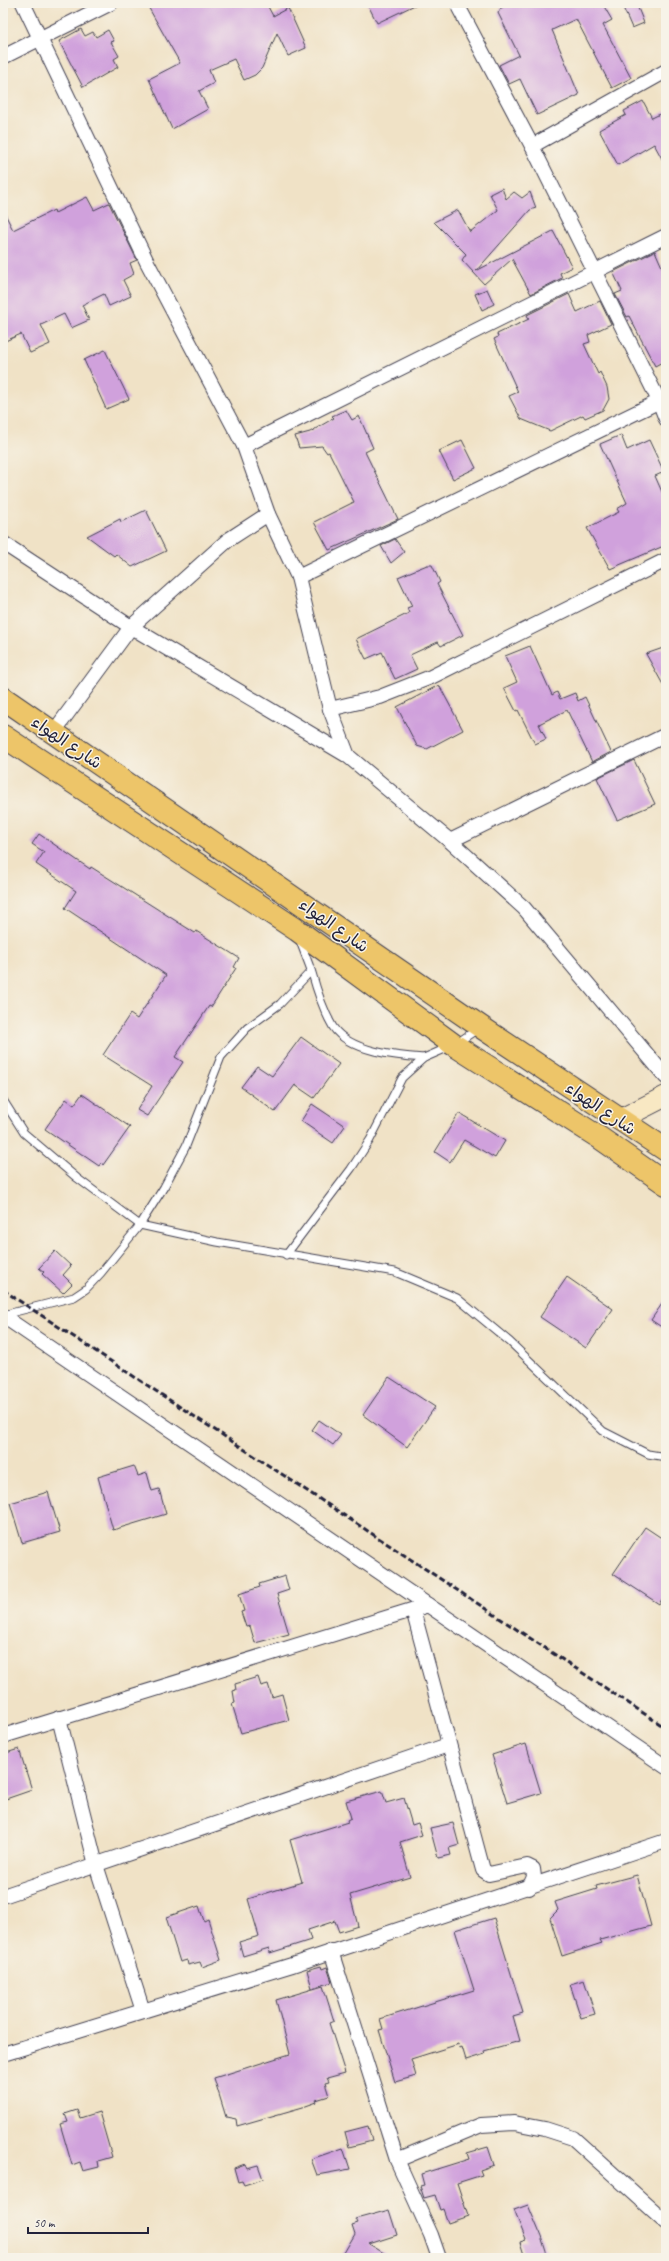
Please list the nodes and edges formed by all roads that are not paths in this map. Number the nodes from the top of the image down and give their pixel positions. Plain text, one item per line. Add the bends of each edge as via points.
1 (23, 3) edge
2 (111, 3) edge
3 (460, 5) edge
4 (40, 38) junction
5 (3, 56) edge
6 (666, 71) edge
7 (532, 146) junction
8 (666, 236) edge
9 (594, 270) junction
10 (663, 400) edge
11 (666, 418) edge
12 (244, 446) junction
13 (268, 514) junction
14 (3, 543) edge
15 (666, 560) edge
16 (298, 577) junction
17 (131, 627) junction
18 (3, 698) edge
19 (330, 709) junction
20 (53, 733) junction
21 (666, 735) edge
22 (3, 736) edge
23 (348, 756) junction
24 (450, 841) junction
25 (300, 916) junction
26 (311, 971) junction
27 (481, 1027) junction
28 (454, 1045) junction
29 (424, 1058) junction
30 (666, 1077) edge
31 (666, 1096) edge
32 (3, 1100) edge
33 (619, 1120) junction
34 (666, 1150) edge
35 (666, 1184) edge
36 (140, 1225) junction
37 (286, 1254) junction
38 (3, 1316) edge
39 (666, 1457) edge
40 (428, 1605) junction
41 (413, 1610) junction
42 (59, 1718) junction
43 (3, 1736) edge
44 (448, 1745) junction
45 (666, 1767) edge
46 (666, 1841) edge
47 (96, 1865) junction
48 (529, 1888) junction
49 (3, 1896) edge
50 (331, 1951) junction
51 (143, 2011) junction
52 (3, 2054) edge
53 (397, 2160) junction
54 (666, 2222) edge
55 (439, 2258) edge

1 - 4 street
2 - 4 street
3 - 7 street
4 - 5 street
4 - 12 street via 147,262
6 - 7 street
7 - 9 street
8 - 9 street
9 - 10 street
9 - 12 street
10 - 11 street
10 - 16 street
12 - 13 street
13 - 16 street
13 - 17 street via 228,540
14 - 17 street
15 - 19 street via 431,677 380,697
16 - 19 street
17 - 20 street
17 - 23 street
18 - 20 main road, شارع الهواء
19 - 23 street
20 - 25 main road, شارع الهواء
21 - 24 street
22 - 25 main road, شارع الهواء
23 - 24 street
24 - 30 street via 524,908
25 - 26 lane
25 - 27 main road, شارع الهواء
25 - 28 main road, شارع الهواء
26 - 29 lane via 317,993 334,1028 350,1040 377,1052
26 - 36 lane via 280,1004 247,1028 221,1057 186,1146
27 - 28 lane
27 - 33 main road, شارع الهواء
28 - 29 lane
28 - 35 main road, شارع الهواء via 600,1138
29 - 37 lane via 402,1078 351,1169
31 - 33 street
32 - 36 lane via 24,1133 77,1178
33 - 34 main road, شارع الهواء
36 - 37 lane
36 - 38 lane via 86,1289 74,1297
37 - 39 lane via 395,1272 457,1298 510,1342 603,1431 648,1454
38 - 40 street
40 - 41 street
40 - 45 street
41 - 42 street
41 - 44 street
42 - 43 street
42 - 47 street
44 - 47 street
44 - 48 street via 483,1870 489,1874 527,1866 534,1873
46 - 48 street
47 - 49 street
47 - 51 street
48 - 50 street
50 - 51 street
50 - 53 street
51 - 52 street
53 - 54 street via 481,2125 514,2123 545,2129 573,2138
53 - 55 street

